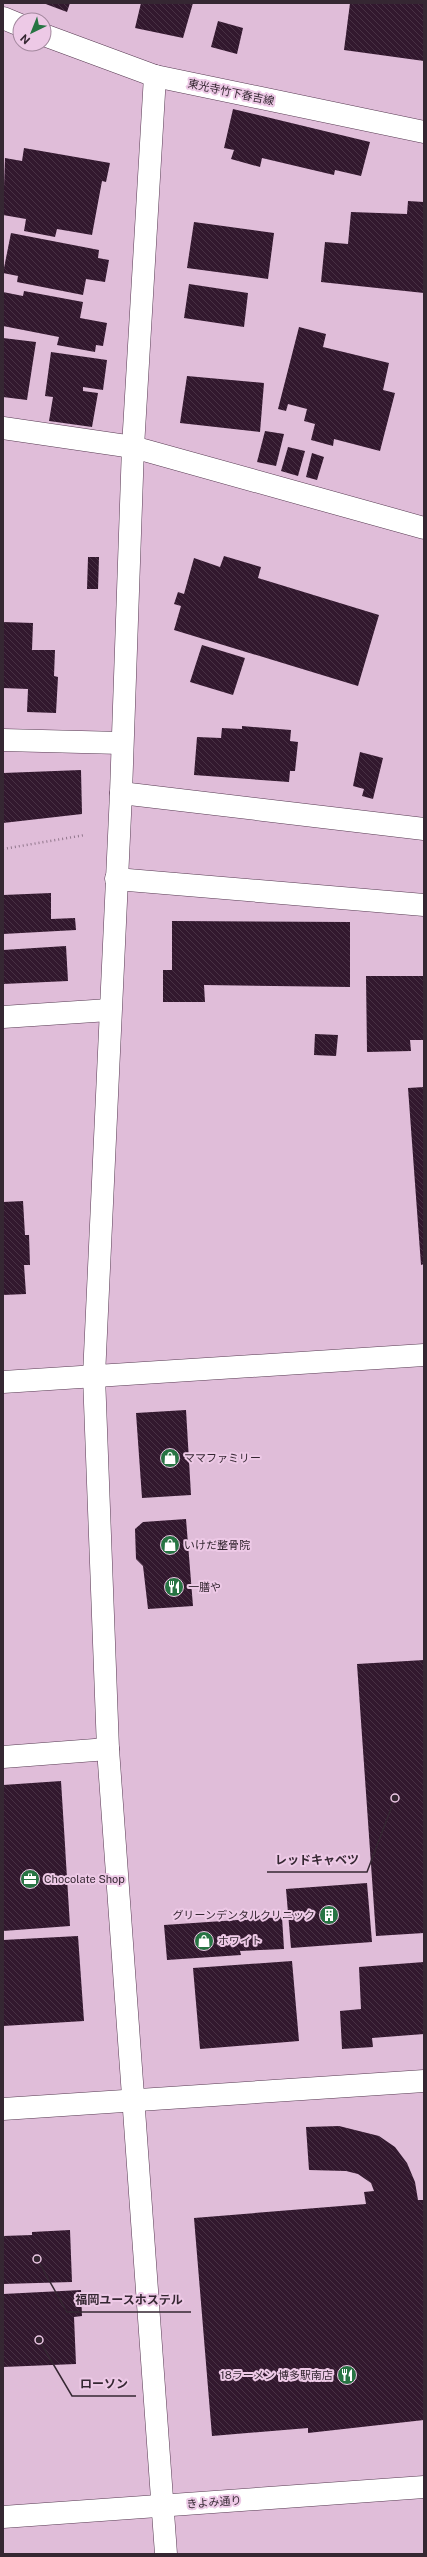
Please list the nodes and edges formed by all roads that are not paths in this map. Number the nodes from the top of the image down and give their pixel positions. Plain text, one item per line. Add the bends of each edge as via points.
1 (52, 38) edge
2 (155, 76) junction
3 (424, 132) edge
4 (3, 428) edge
5 (134, 448) junction
6 (424, 528) edge
7 (3, 740) edge
8 (122, 744) junction
9 (121, 793) junction
10 (424, 829) edge
11 (116, 880) junction
12 (424, 905) edge
13 (109, 1010) junction
14 (3, 1017) edge
15 (424, 1355) edge
16 (94, 1376) junction
17 (3, 1382) edge
18 (108, 1748) junction
19 (3, 1757) edge
20 (424, 2081) edge
21 (134, 2099) junction
22 (3, 2109) edge
23 (424, 2487) edge
24 (164, 2505) junction
25 (3, 2517) edge
26 (166, 2554) edge

1 - 2 street, 東光寺竹下春吉線
2 - 3 street, 東光寺竹下春吉線
2 - 5 street
4 - 5 street
5 - 6 street
5 - 8 street
7 - 8 street
8 - 9 street
9 - 10 street
9 - 11 street
11 - 12 street
11 - 13 street
13 - 14 street
13 - 16 street
15 - 16 street
16 - 17 street
16 - 18 street
18 - 19 street
18 - 21 street
20 - 21 street
21 - 22 street
21 - 24 street
23 - 24 street, きよみ通り
24 - 25 street, きよみ通り
24 - 26 street

